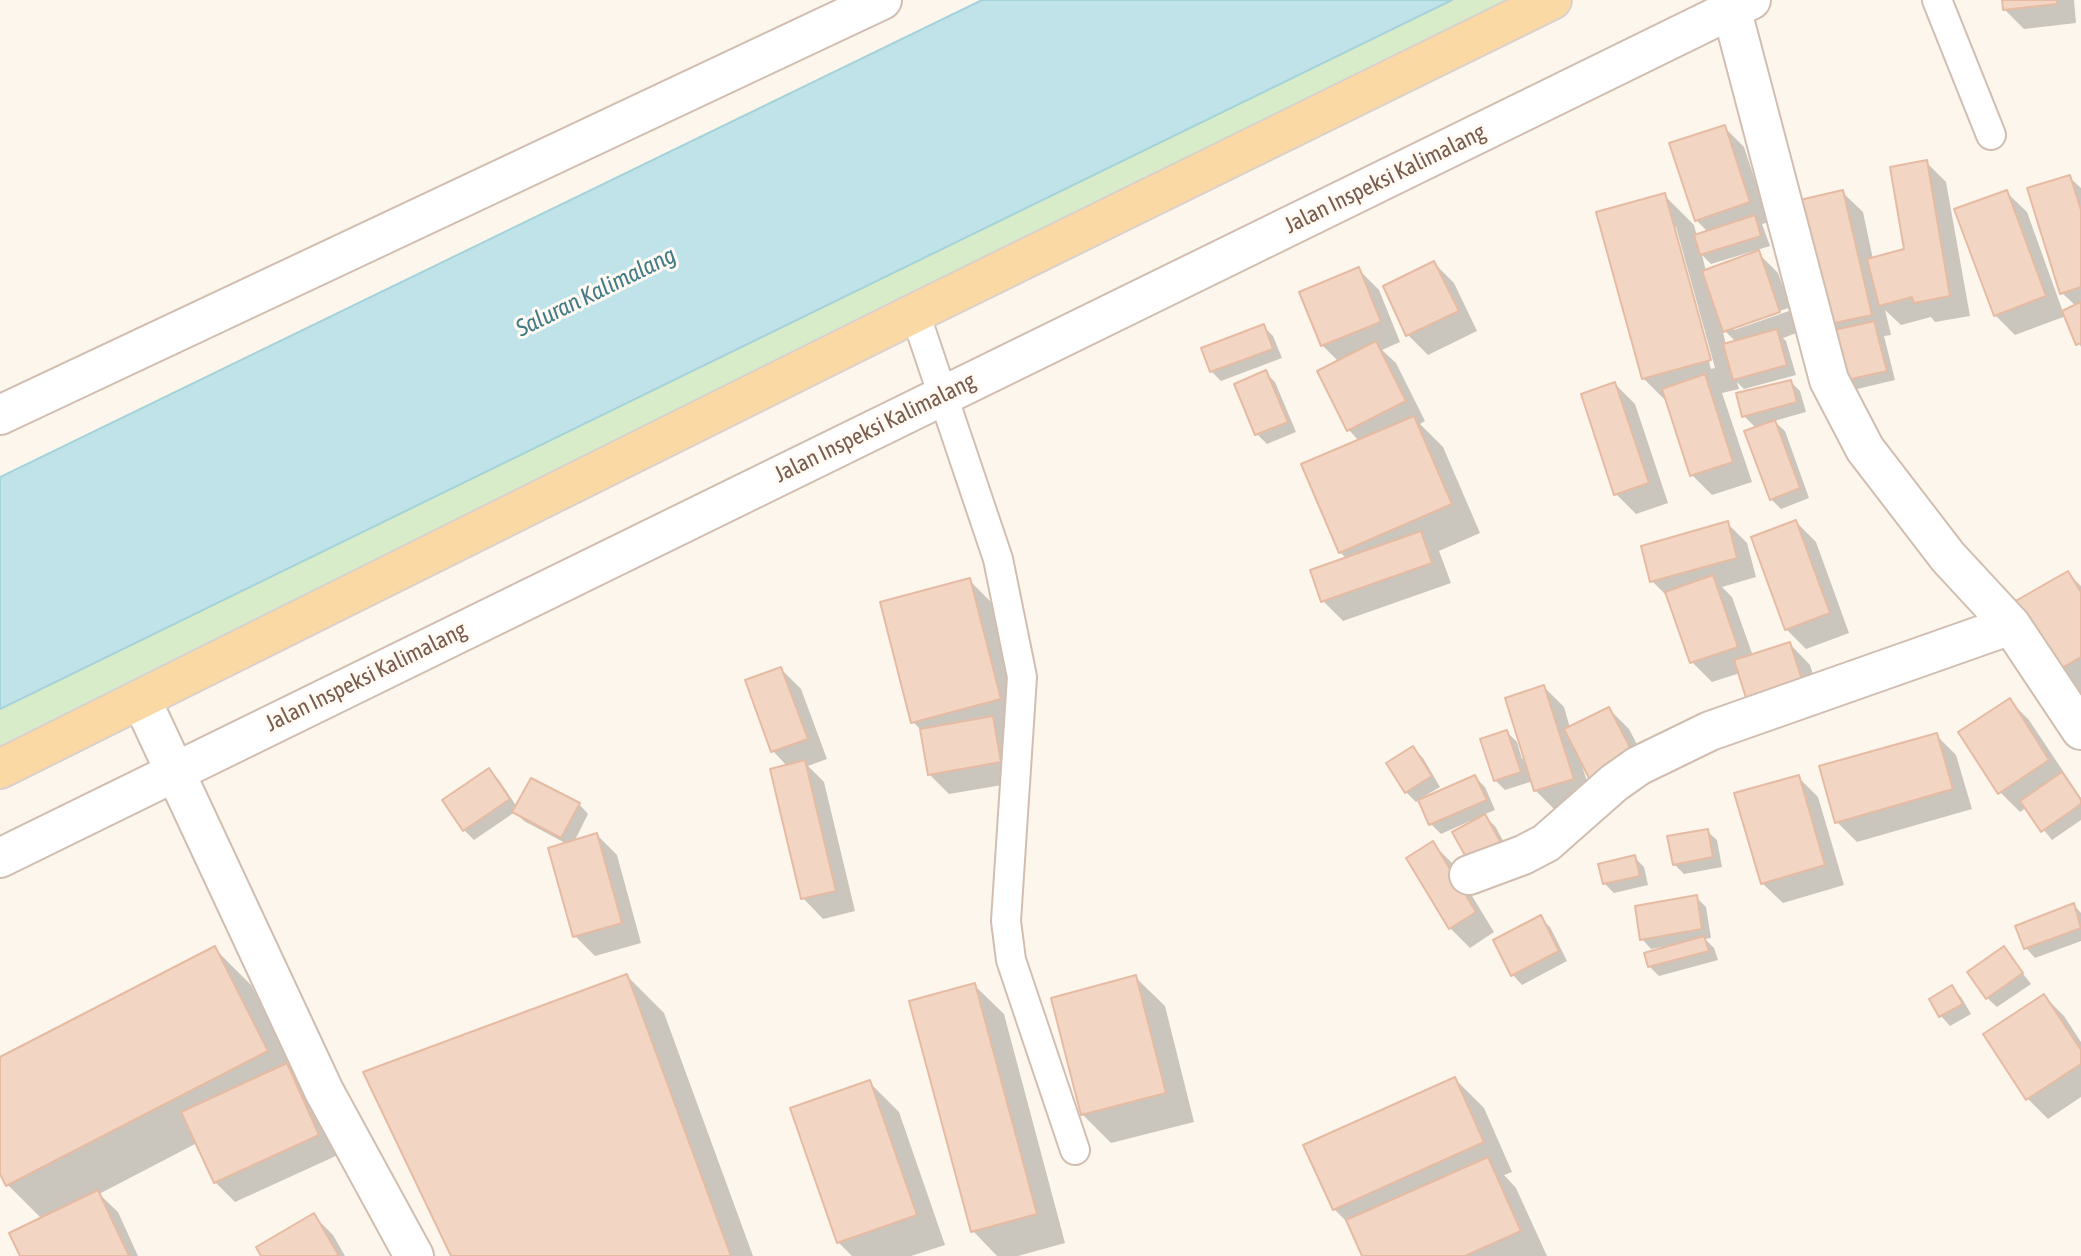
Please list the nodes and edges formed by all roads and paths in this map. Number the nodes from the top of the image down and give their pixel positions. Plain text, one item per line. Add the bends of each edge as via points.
1 (882, 0) edge
2 (1552, 0) edge
3 (1937, 0) edge
4 (1737, 3) edge
5 (1991, 135) dead end
6 (915, 313) junction
7 (944, 395) junction
8 (0, 415) edge
9 (2011, 625) junction
10 (141, 699) junction
11 (2081, 730) edge
12 (0, 769) edge
13 (175, 771) junction
14 (0, 858) edge
15 (1469, 875) dead end
16 (1075, 1150) dead end
17 (414, 1256) edge

1 - 8 street
2 - 6 main road
3 - 5 lane
4 - 7 street, Jalan Inspeksi Kalimalang
4 - 9 street via 1829,380 1865,449 1948,557
6 - 7 lane
6 - 10 main road
7 - 13 street, Jalan Inspeksi Kalimalang
7 - 16 lane via 998,559 1022,677 1006,921 1011,960
9 - 11 street
9 - 15 street via 1710,731 1638,766 1546,842
10 - 12 main road
10 - 13 street
13 - 14 street, Jalan Inspeksi Kalimalang
13 - 17 street via 324,1091

